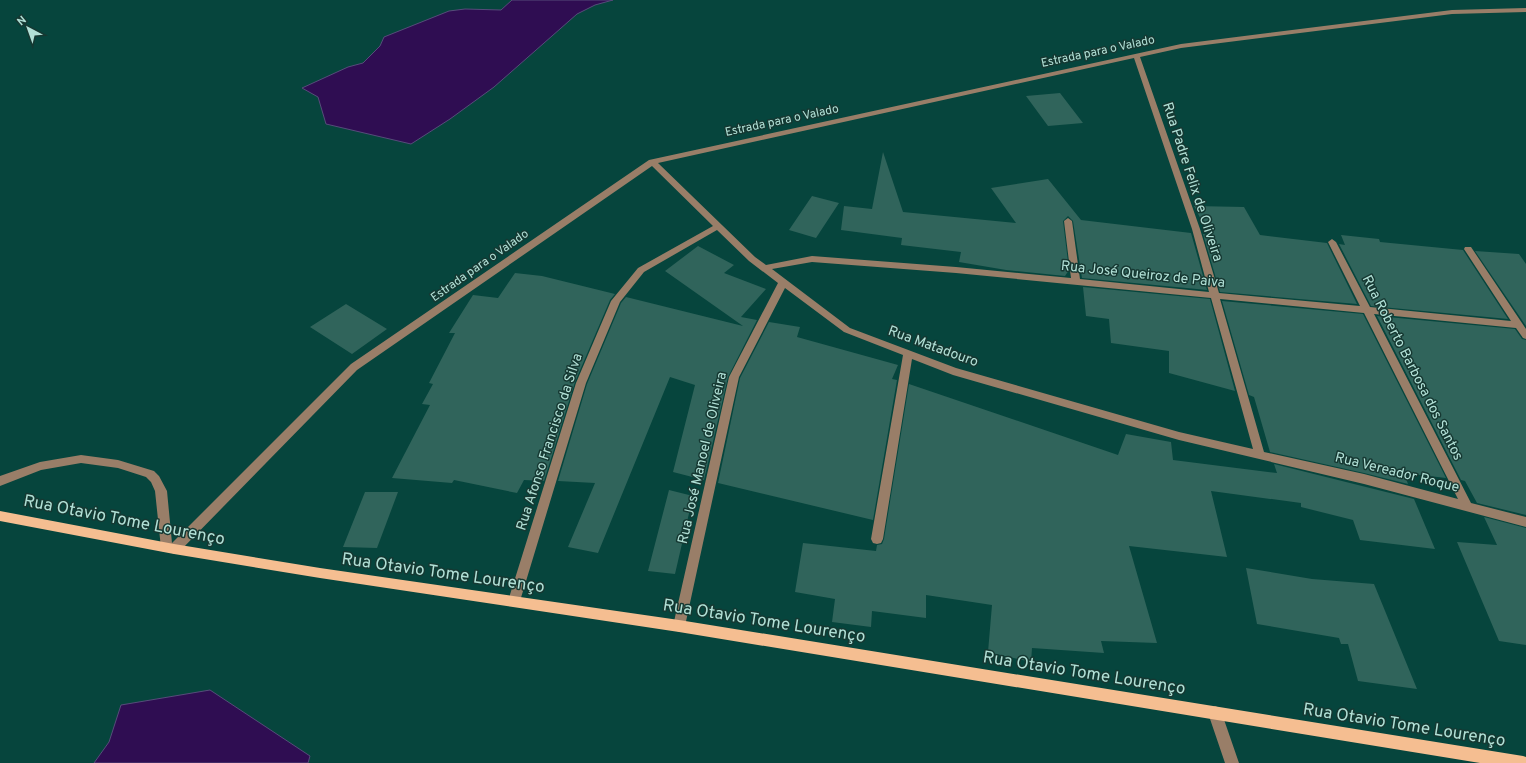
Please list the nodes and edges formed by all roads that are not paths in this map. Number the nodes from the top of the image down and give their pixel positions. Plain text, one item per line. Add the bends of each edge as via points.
1 (1526, 10) edge
2 (1136, 56) junction
3 (652, 162) junction
4 (1068, 221) dead end
5 (718, 226) junction
6 (1332, 242) dead end
7 (1468, 249) dead end
8 (764, 268) junction
9 (783, 282) junction
10 (1076, 282) junction
11 (1214, 296) junction
12 (1367, 310) junction
13 (1518, 325) junction
14 (1526, 336) edge
15 (908, 354) junction
16 (1260, 455) junction
17 (0, 481) edge
18 (1467, 506) junction
19 (0, 516) edge
20 (1526, 522) edge
21 (877, 539) dead end
22 (170, 549) junction
23 (514, 601) junction
24 (679, 626) junction
25 (1215, 713) junction
26 (1232, 763) edge
27 (1522, 763) edge

1 - 2 street, Estrada para o Valado via 1452,12 1181,46
2 - 3 street, Estrada para o Valado
2 - 11 street, Rua Padre Felix de Oliveira via 1196,229
3 - 5 street, Rua Matadouro
3 - 22 street, Estrada para o Valado via 354,367
4 - 10 street
5 - 8 street, Rua Matadouro
5 - 23 street, Rua Afonso Francisco da Silva via 641,270 616,301 581,383
6 - 12 street, Rua Roberto Barbosa dos Santos
7 - 13 street
8 - 9 street, Rua Matadouro
8 - 10 street, Rua José Queiroz de Paiva via 812,259
9 - 15 street, Rua Matadouro via 847,330
9 - 24 street, Rua José Manoel de Oliveira via 734,376
10 - 11 street, Rua José Queiroz de Paiva
11 - 12 street, Rua José Queiroz de Paiva
11 - 16 street, Rua Padre Felix de Oliveira
12 - 13 street, Rua José Queiroz de Paiva
12 - 18 street, Rua Roberto Barbosa dos Santos
13 - 14 street
15 - 16 street, Rua Matadouro via 960,374 1179,436
15 - 21 street
16 - 18 street, Rua Vereador Roque
17 - 22 street via 40,466 81,459 118,464 150,474 161,491
18 - 20 street, Rua Vereador Roque
19 - 22 main road, Rua Otavio Tome Lourenço
22 - 23 main road, Rua Otavio Tome Lourenço
23 - 24 main road, Rua Otavio Tome Lourenço
24 - 25 main road, Rua Otavio Tome Lourenço
25 - 26 street
25 - 27 main road, Rua Otavio Tome Lourenço

